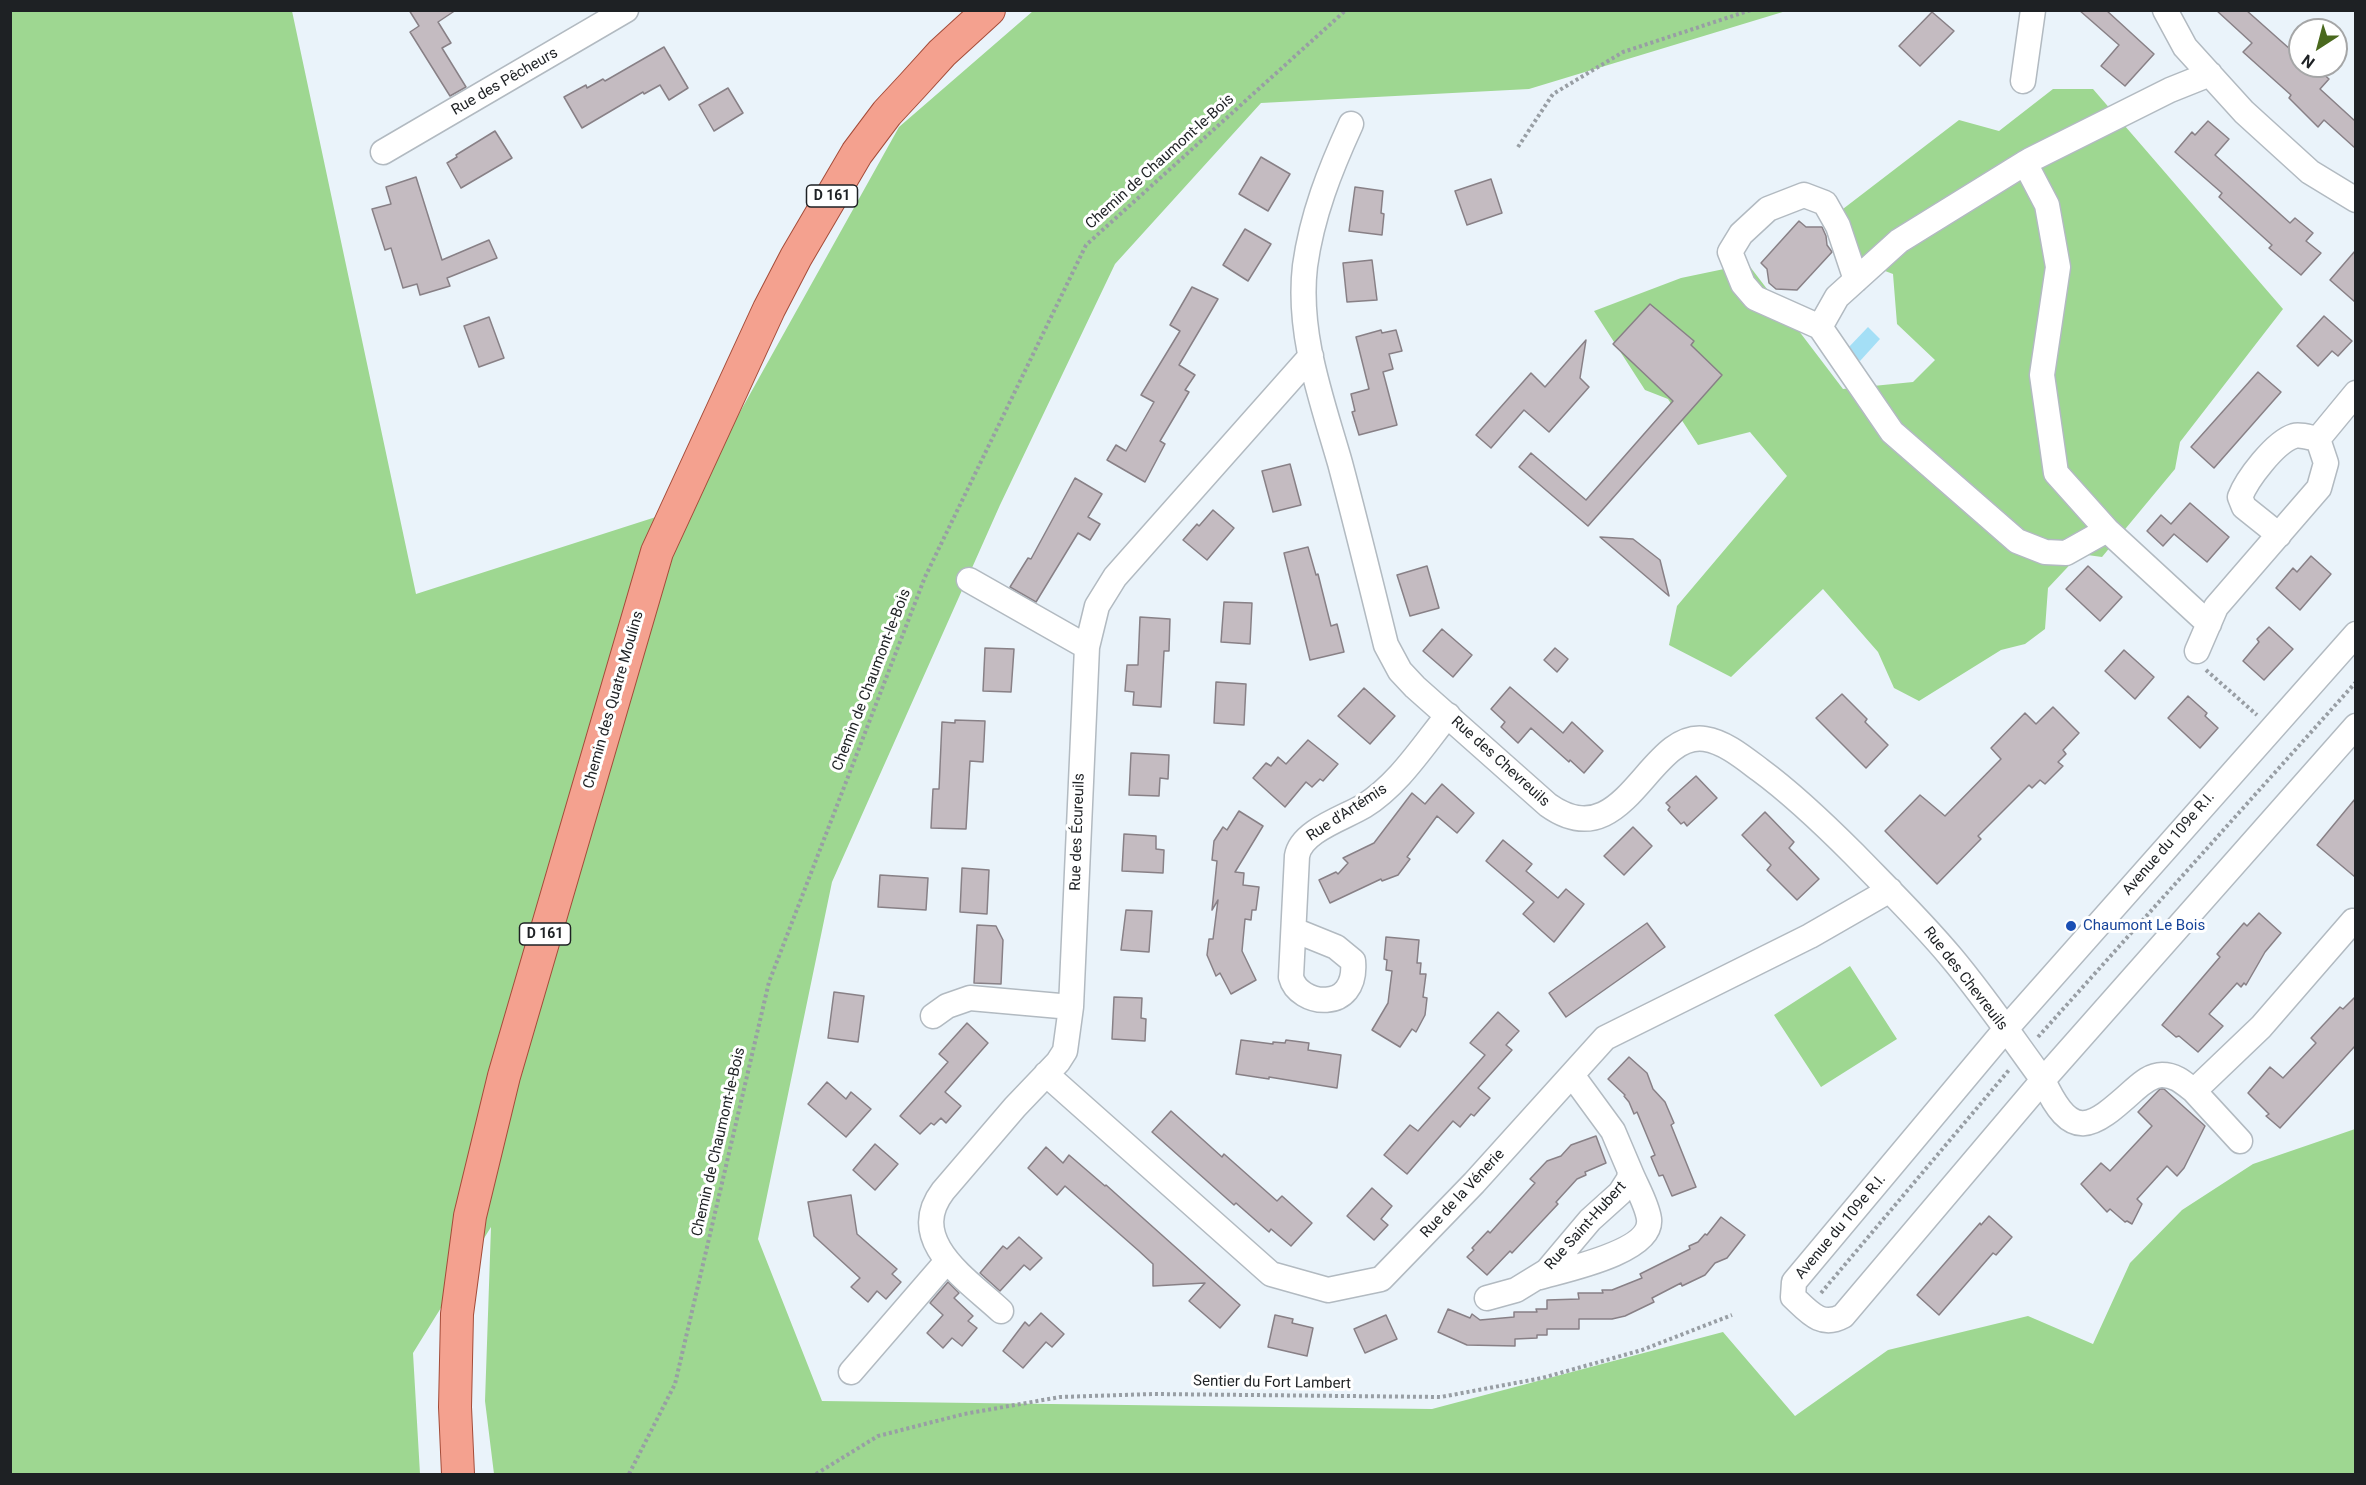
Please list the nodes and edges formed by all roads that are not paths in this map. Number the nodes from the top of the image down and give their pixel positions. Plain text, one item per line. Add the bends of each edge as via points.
1 (626, 10) edge
2 (989, 10) edge
3 (2033, 10) edge
4 (2165, 10) edge
5 (2210, 74) junction
6 (2023, 81) dead end
7 (1351, 124) dead end
8 (383, 152) dead end
9 (2025, 163) junction
10 (2355, 200) edge
11 (1856, 280) junction
12 (1820, 327) junction
13 (1311, 356) junction
14 (2355, 393) edge
15 (2318, 439) junction
16 (2107, 530) junction
17 (2279, 535) junction
18 (969, 580) dead end
19 (2209, 624) junction
20 (2355, 634) edge
21 (1087, 647) junction
22 (2197, 651) road end
23 (1448, 715) junction
24 (2355, 726) edge
25 (1890, 890) junction
26 (2355, 923) edge
27 (1294, 930) dead end
28 (1071, 1006) junction
29 (933, 1016) dead end
30 (2006, 1030) junction
31 (1046, 1074) junction
32 (1572, 1075) junction
33 (2043, 1080) junction
34 (2194, 1091) junction
35 (2240, 1141) dead end
36 (1630, 1172) junction
37 (947, 1261) junction
38 (1538, 1278) junction
39 (1487, 1298) dead end
40 (1001, 1311) dead end
41 (851, 1372) dead end
42 (458, 1474) edge

1 - 8 street, Rue des Pêcheurs
2 - 42 main road, Chemin des Quatre Moulins / D 161 via 942,53 887,113 857,153 769,309 657,552 504,1076 470,1216 457,1314
3 - 6 street
4 - 5 street via 2185,47
5 - 9 street
5 - 10 street via 2244,112 2310,172
7 - 13 street, Rue des Chevreuils via 1318,202 1305,268
9 - 11 street via 1899,241
9 - 16 street via 2047,206 2058,267 2042,375 2056,473
11 - 12 street via 1837,297
11 - 12 street via 1838,226 1825,203 1804,195 1768,209 1741,234 1730,252 1743,284 1755,298
12 - 16 street via 1892,432 2017,541 2045,552 2066,553
13 - 21 street, Rue des Écureuils via 1115,577 1097,606
13 - 23 street, Rue des Chevreuils via 1386,645 1400,671
14 - 15 street
15 - 17 street via 2326,463 2319,488
15 - 17 street via 2295,435 2277,446 2243,488 2240,496 2244,507
16 - 19 street
17 - 19 street via 2216,607
18 - 21 street
19 - 22 street
20 - 30 street, Avenue du 109e R.I.
21 - 28 street, Rue des Écureuils
23 - 25 street, Rue des Chevreuils via 1548,805 1562,815 1578,819 1604,815 1683,743 1695,738 1720,744 1796,798
23 - 27 street, Rue d'Artémis via 1379,797 1304,841 1297,856
24 - 33 street
25 - 30 street, Rue des Chevreuils via 1950,955
25 - 32 street, Rue de la Vénerie via 1810,936 1605,1038
26 - 34 street via 2261,1027
28 - 29 street via 970,998
28 - 31 street, Rue des Écureuils via 1065,1051
30 - 33 street, Rue des Chevreuils
30 - 33 street, Avenue du 109e R.I. via 1794,1282 1793,1297 1821,1320 1832,1322 1843,1316
31 - 32 street, Rue de la Vénerie via 1271,1274 1328,1290 1381,1279
31 - 37 street, Rue des Écureuils via 933,1204 931,1231
32 - 36 street, Rue Saint-Hubert via 1613,1131
33 - 34 street, Rue des Chevreuils via 2063,1113 2071,1120 2088,1124 2104,1117 2146,1080 2160,1075 2177,1077
34 - 35 street
36 - 38 street, Rue Saint-Hubert via 1620,1193
36 - 38 street, Rue Saint-Hubert via 1649,1218 1646,1234 1608,1258
37 - 40 street, Rue des Écureuils
37 - 41 street
38 - 39 street, Rue Saint-Hubert via 1516,1290

